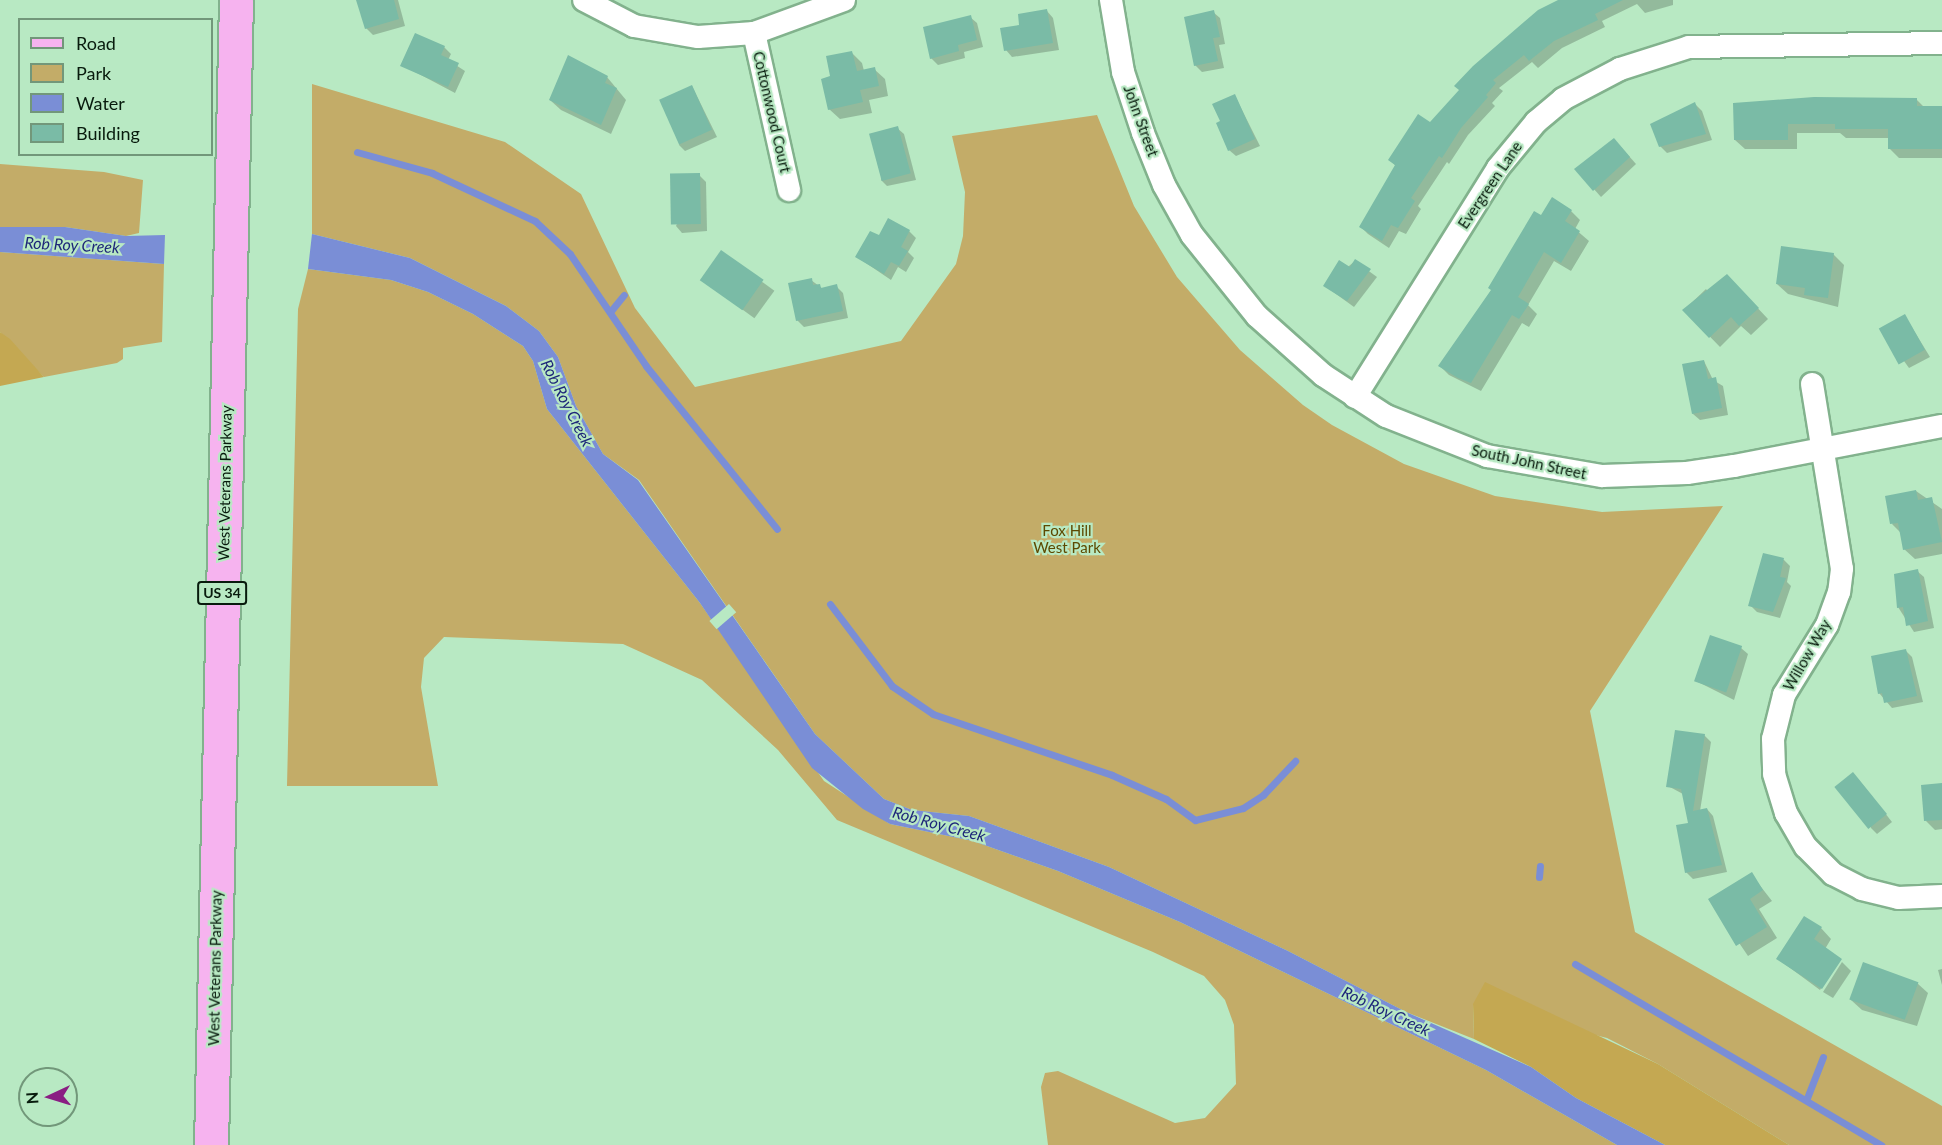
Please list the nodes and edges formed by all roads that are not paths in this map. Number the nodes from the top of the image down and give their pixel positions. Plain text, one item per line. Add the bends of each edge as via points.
1 (236, 0) edge
2 (584, 0) edge
3 (844, 0) edge
4 (1111, 0) edge
5 (754, 33) junction
6 (1942, 43) edge
7 (789, 190) dead end
8 (1192, 235) joint
9 (1812, 384) dead end
10 (1355, 397) junction
11 (1942, 426) edge
12 (1821, 450) junction
13 (1942, 896) edge
14 (211, 1145) edge

1 - 14 main road, West Veterans Parkway / US 34
2 - 5 street via 634,26 671,34
3 - 5 street
4 - 8 street, John Street via 1124,72 1143,133 1164,185
5 - 7 street, Cottonwood Court
6 - 10 street, Evergreen Lane via 1689,47 1631,64 1563,99 1536,122 1498,168
8 - 10 street, South John Street via 1257,316 1323,375
9 - 12 street
10 - 12 street, South John Street via 1454,446 1568,473 1687,473
11 - 12 street, South John Street
12 - 13 street, Willow Way via 1839,541 1839,592 1827,625 1784,695 1773,738 1774,774 1786,813 1806,848 1833,874 1862,890 1898,898

